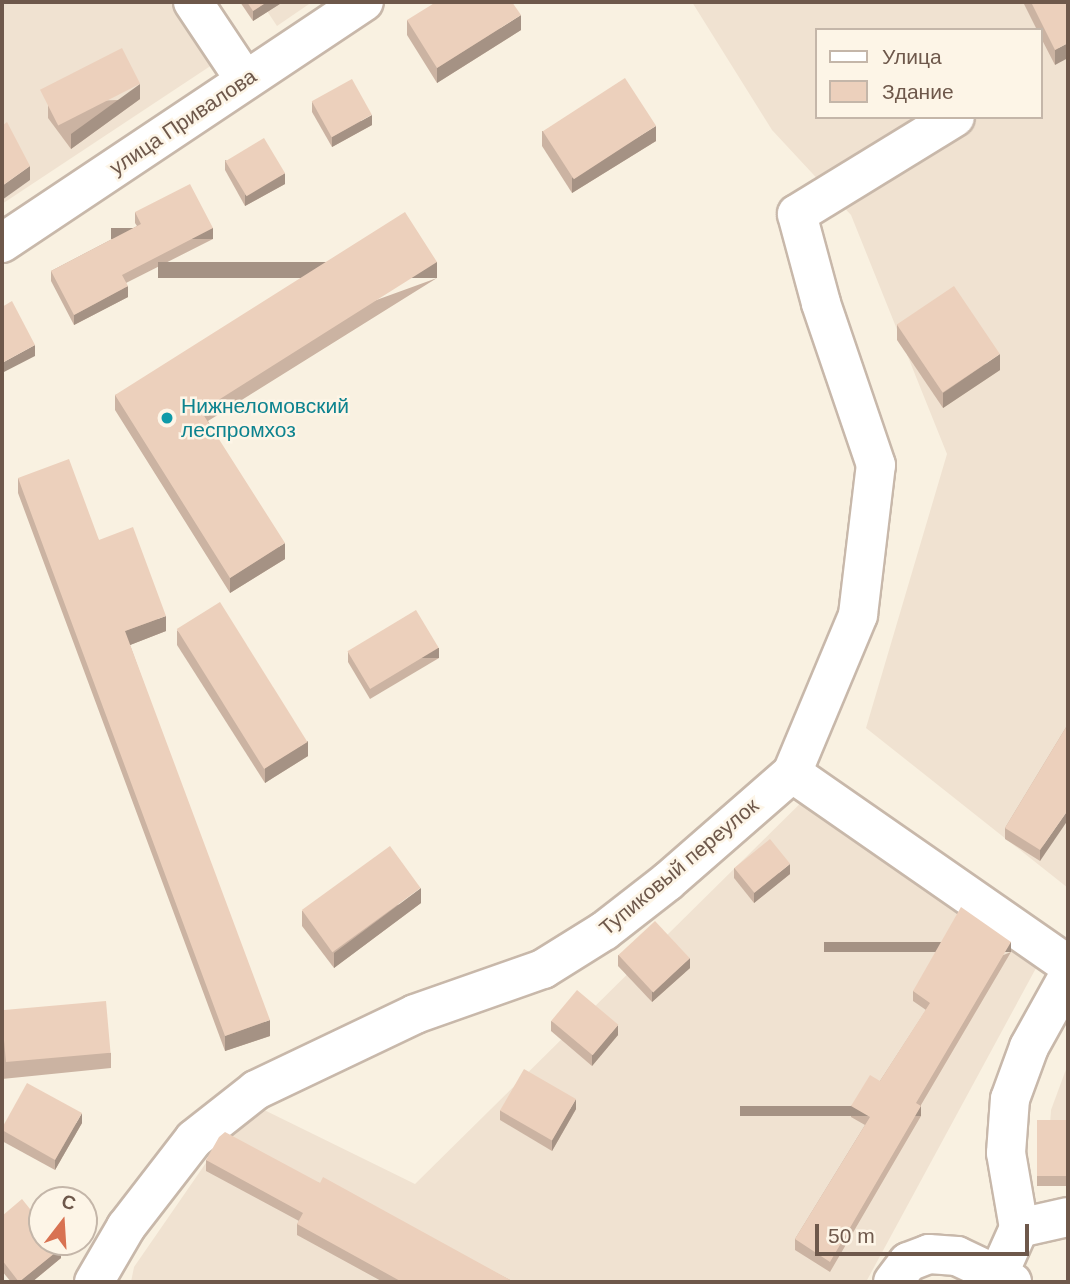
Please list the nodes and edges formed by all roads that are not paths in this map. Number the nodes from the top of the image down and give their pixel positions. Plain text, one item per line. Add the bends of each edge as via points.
1 (194, 2) edge
2 (364, 2) edge
3 (245, 80) junction
4 (952, 119) edge
5 (2, 243) edge
6 (792, 773) junction
7 (1068, 965) edge
8 (1068, 977) edge
9 (1068, 1217) edge
10 (1019, 1228) junction
11 (1005, 1278) edge
12 (94, 1282) edge
13 (893, 1282) edge

1 - 3 street
2 - 3 street, улица Привалова
3 - 5 street, улица Привалова
4 - 6 street via 797,214 821,303 876,465 858,615
6 - 7 street
6 - 12 street, Тупиковый переулок via 667,882 604,931 543,969 415,1014 256,1090 194,1139 127,1227
8 - 10 street via 1029,1046 1010,1100 1006,1153
9 - 10 street
10 - 11 street
11 - 13 street via 957,1256 929,1254 908,1262

